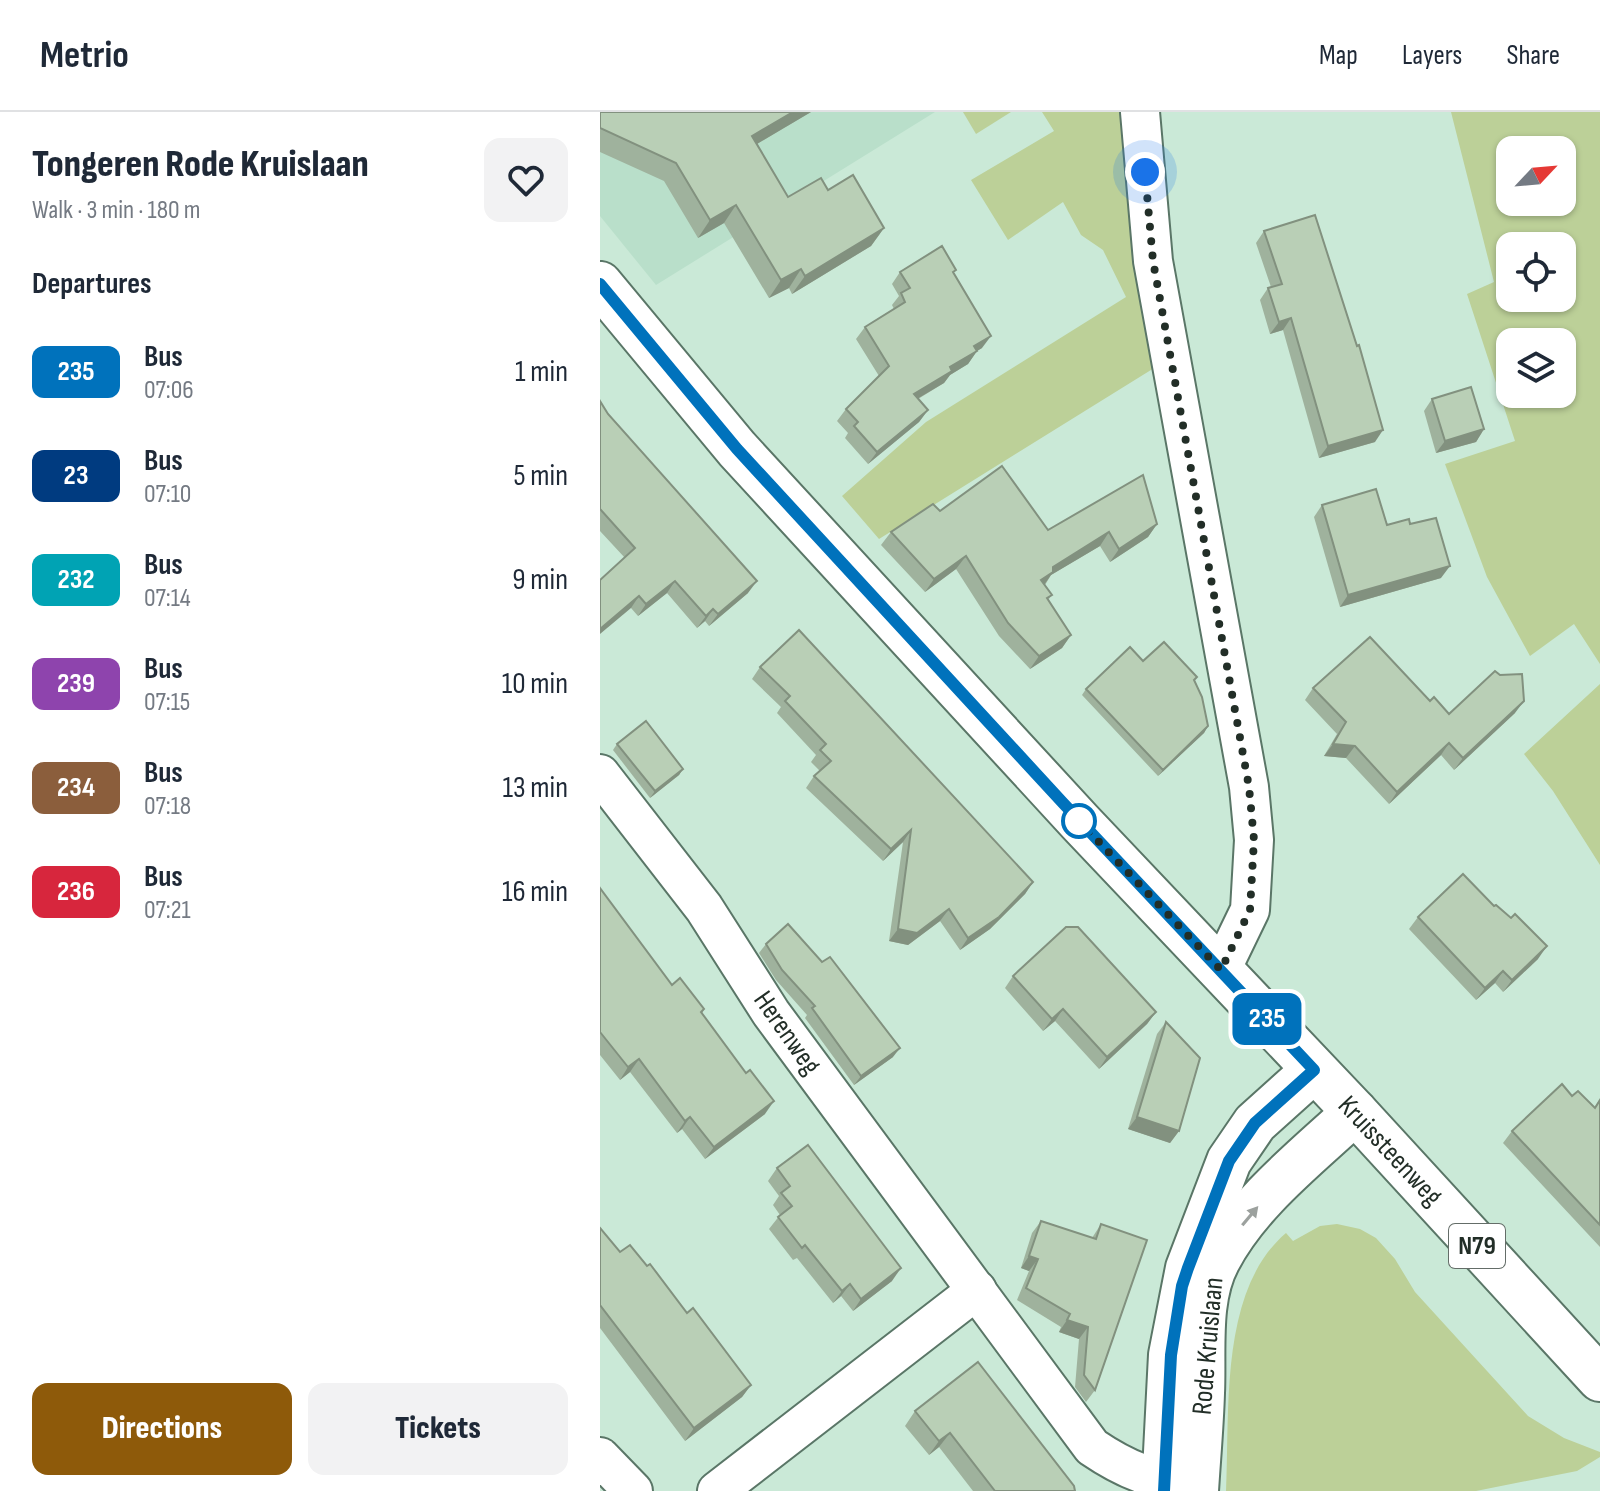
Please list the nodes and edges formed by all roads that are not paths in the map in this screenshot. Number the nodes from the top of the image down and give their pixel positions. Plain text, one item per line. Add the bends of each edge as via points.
1 (1140, 112) edge
2 (600, 284) edge
3 (600, 774) edge
4 (1221, 970) junction
5 (1314, 1070) junction
6 (1355, 1112) junction
7 (977, 1290) junction
8 (1600, 1379) edge
9 (600, 1457) edge
10 (1180, 1487) edge
11 (633, 1491) edge
12 (717, 1491) edge

1 - 4 street via 1153,261 1249,787 1254,840 1250,910
2 - 4 main road, Kruissteenweg / N79 via 737,449
3 - 7 street, Herenweg via 704,908 771,1013
4 - 5 main road, Kruissteenweg / N79
5 - 6 main road, Kruissteenweg / N79
5 - 10 main road, Rode Kruislaan via 1255,1123 1229,1161 1182,1286 1171,1355
6 - 8 main road, Kruissteenweg / N79
10 -> 6 main road, Rode Kruislaan via 1216,1262 1268,1194
7 - 10 street, Herenweg via 1092,1447 1118,1464
7 - 12 street
9 - 11 street

